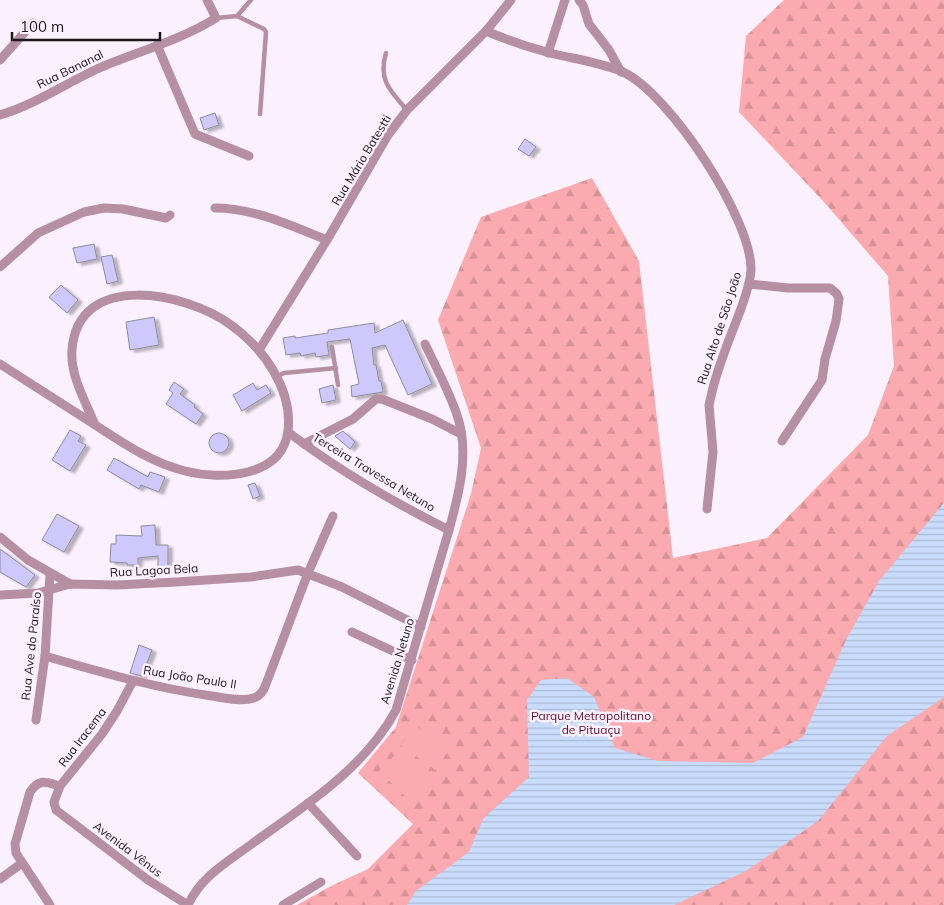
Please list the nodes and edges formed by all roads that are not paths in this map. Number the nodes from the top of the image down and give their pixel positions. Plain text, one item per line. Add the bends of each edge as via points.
1 (207, 0) edge
2 (251, 0) edge
3 (565, 0) edge
4 (580, 0) edge
5 (510, 1) edge
6 (237, 16) junction
7 (216, 18) junction
8 (33, 22) dead end
9 (486, 31) junction
10 (157, 45) junction
11 (548, 52) junction
12 (386, 53) dead end
13 (0, 60) edge
14 (621, 72) junction
15 (407, 110) junction
16 (260, 114) dead end
17 (0, 115) edge
18 (249, 156) dead end
19 (215, 208) dead end
20 (170, 215) dead end
21 (327, 240) junction
22 (0, 267) edge
23 (749, 284) junction
24 (425, 344) dead end
25 (332, 347) dead end
26 (259, 350) junction
27 (0, 364) edge
28 (336, 368) junction
29 (276, 377) junction
30 (338, 385) dead end
31 (95, 425) junction
32 (288, 432) junction
33 (461, 434) junction
34 (782, 441) dead end
35 (304, 444) junction
36 (707, 509) dead end
37 (332, 516) dead end
38 (450, 530) junction
39 (0, 537) edge
40 (308, 573) junction
41 (50, 574) junction
42 (70, 584) junction
43 (50, 591) junction
44 (0, 595) edge
45 (420, 627) junction
46 (352, 632) dead end
47 (45, 656) junction
48 (412, 660) junction
49 (133, 680) junction
50 (36, 720) dead end
51 (60, 786) junction
52 (308, 802) junction
53 (56, 810) joint
54 (356, 856) dead end
55 (22, 863) junction
56 (0, 879) edge
57 (321, 882) dead end
58 (50, 905) edge
59 (188, 905) edge
60 (283, 905) edge

1 - 7 street
2 - 6 lane
3 - 11 street
4 - 14 street via 589,24
5 - 9 street, Rua Mário Batestti
6 - 7 lane
6 - 16 lane via 266,32
7 - 10 street, Rua Bananal
8 - 13 street
9 - 11 street, Rua Alto de São João
9 - 15 street, Rua Mário Batestti
10 - 17 street, Rua Bananal via 108,64
10 - 18 street via 195,134
11 - 14 street, Rua Alto de São João
12 - 15 lane via 383,64 385,81
14 - 23 street, Rua Alto de São João via 639,82 662,105 719,182 748,251
15 - 21 street, Rua Mário Batestti via 382,144
19 - 21 street via 267,217
20 - 22 street via 166,218 104,208 84,212 38,233
21 - 26 street, Rua Mário Batestti
23 - 34 street via 830,288 839,299 822,380
23 - 36 street, Rua Alto de São João via 709,405 713,452
24 - 33 street, Avenida Netuno via 458,416
25 - 28 lane
26 - 29 street
26 - 31 street via 248,338 211,312 188,304 142,295 107,300 89,312 79,324 71,352 76,381
27 - 31 street
28 - 29 lane via 284,373
28 - 30 lane
29 - 32 street via 286,402
31 - 32 street via 139,454 186,471 232,476 257,470 269,463 278,454
32 - 35 street, Terceira Travessa Netuno
33 - 35 street via 432,419 376,399 353,419
33 - 38 street, Avenida Netuno via 461,479
35 - 38 street, Terceira Travessa Netuno via 356,478
37 - 40 street, Rua João Paulo II
38 - 45 street, Avenida Netuno
39 - 41 street
40 - 42 street, Rua Lagoa Bela via 291,570 251,577 176,582
40 - 45 street, Rua Lagoa Bela via 374,602
40 - 49 street, Rua João Paulo II via 266,684 257,696 222,698
41 - 42 street
41 - 43 street, Rua Ave do Paraíso
42 - 43 street, Rua Lagoa Bela
43 - 44 street, Rua Lagoa Bela
43 - 47 street, Rua Ave do Paraíso
45 - 48 street, Avenida Netuno
46 - 48 street
47 - 49 street, Rua João Paulo II
47 - 50 street, Rua Ave do Paraíso
48 - 52 street, Avenida Netuno via 396,710 382,735 356,764
49 - 51 street, Rua Iracema via 102,734
51 - 53 street, Rua Iracema via 54,802
51 - 55 street via 39,782 30,792 15,844
52 - 54 street
52 - 59 street, Avenida Netuno via 214,871
53 - 59 street, Avenida Vênus via 148,880
55 - 56 street
55 - 58 street
57 - 60 street

